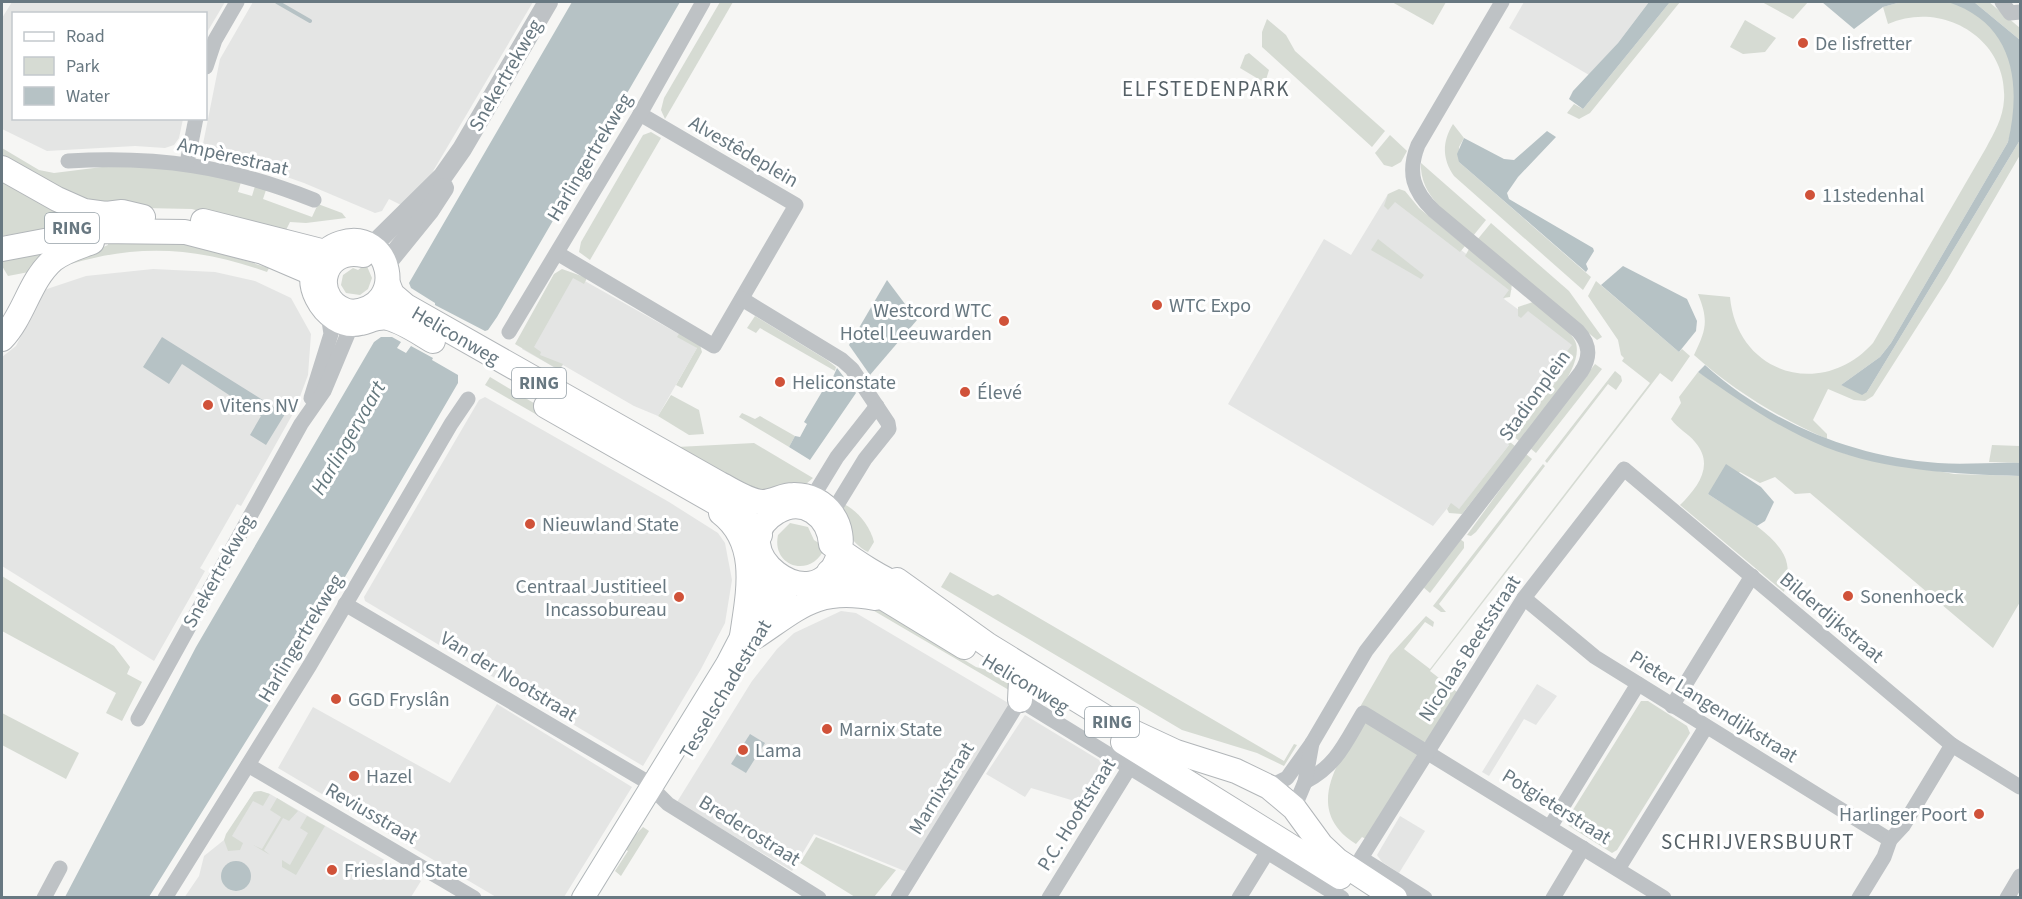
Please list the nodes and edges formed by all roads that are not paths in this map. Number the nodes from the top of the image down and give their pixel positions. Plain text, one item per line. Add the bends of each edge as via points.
1 (237, 2) edge
2 (548, 2) edge
3 (703, 2) edge
4 (1502, 2) edge
5 (2002, 2) edge
6 (2020, 12) edge
7 (207, 64) edge
8 (640, 114) junction
9 (196, 120) edge
10 (68, 161) dead end
11 (187, 163) junction
12 (2, 168) edge
13 (314, 200) dead end
14 (142, 217) junction
15 (119, 232) junction
16 (2, 240) edge
17 (2, 249) edge
18 (325, 252) junction
19 (557, 253) junction
20 (381, 265) junction
21 (316, 282) junction
22 (742, 299) junction
23 (328, 314) junction
24 (364, 315) junction
25 (419, 326) junction
26 (509, 332) dead end
27 (2, 339) edge
28 (468, 399) dead end
29 (877, 406) junction
30 (301, 424) junction
31 (1624, 469) joint
32 (716, 493) junction
33 (810, 503) junction
34 (771, 508) junction
35 (838, 532) junction
36 (760, 535) junction
37 (769, 568) junction
38 (829, 572) junction
39 (1752, 576) junction
40 (792, 583) junction
41 (1524, 598) junction
42 (886, 600) junction
43 (345, 604) junction
44 (748, 637) junction
45 (1638, 684) junction
46 (1020, 690) junction
47 (1672, 705) junction
48 (138, 719) dead end
49 (1706, 727) junction
50 (1312, 743) junction
51 (1952, 745) junction
52 (1428, 751) junction
53 (1135, 759) junction
54 (248, 765) junction
55 (1248, 776) junction
56 (1305, 782) junction
57 (1269, 787) junction
58 (2020, 787) edge
59 (656, 791) junction
60 (1219, 802) junction
61 (1294, 808) junction
62 (1257, 826) junction
63 (1550, 827) junction
64 (1890, 840) junction
65 (1583, 848) junction
66 (1268, 851) junction
67 (60, 868) dead end
68 (1618, 869) junction
69 (2020, 876) edge
70 (587, 894) edge
71 (44, 897) edge
72 (165, 897) edge
73 (474, 897) edge
74 (819, 897) edge
75 (898, 897) edge
76 (1049, 897) edge
77 (1239, 897) edge
78 (1342, 897) edge
79 (1373, 897) edge
80 (1395, 897) edge
81 (1425, 897) edge
82 (1553, 897) edge
83 (1664, 897) edge
84 (1858, 897) edge
85 (2007, 897) edge

1 - 7 street via 215,40
2 - 20 street, Snekertrekweg via 462,149
3 - 8 street, Harlingertrekweg
4 - 50 street, Stadionplein via 1418,145 1412,180 1434,212 1578,330 1587,344 1588,358 1366,651
5 - 6 street via 2010,13
8 - 19 street, Harlingertrekweg
8 - 22 street, Alvestêdeplein via 796,205
9 - 11 street
10 - 11 street, Ampèrestraat
11 - 13 street, Ampèrestraat via 241,175
12 - 14 main road via 74,207 94,213 122,212
14 - 16 main road, RING
14 - 18 main road, RING via 216,223
15 - 17 main road, RING via 97,231
15 - 21 main road, RING via 185,232 262,252
15 - 27 main road via 67,252 38,279
18 - 20 main road via 351,241
18 - 21 main road
19 - 22 street, Alvestêdeplein via 714,346
19 - 26 street, Harlingertrekweg
20 - 21 main road via 363,255 347,253 335,259
20 - 24 main road via 382,297
20 - 25 main road, Heliconweg / RING via 396,299
21 - 23 main road
21 - 24 main road, RING via 338,308
22 - 29 street via 842,360
23 - 24 main road, RING
23 - 30 street, Snekertrekweg via 332,334
24 - 25 main road, Heliconweg / RING via 388,306
24 - 30 street, Snekertrekweg via 324,391
25 - 32 main road, Heliconweg / RING
28 - 43 street, Harlingertrekweg
29 - 33 street via 837,457
29 - 35 street via 889,429 865,459
30 - 48 street, Snekertrekweg
31 - 39 street, Bilderdijkstraat
31 - 41 street, Nicolaas Beetsstraat
32 - 34 main road, Heliconweg / RING
32 - 36 main road, Heliconweg / RING
32 - 44 main road via 720,513 732,522 742,539 749,587
33 - 34 main road, RING via 795,495
33 - 35 main road, RING
33 - 35 main road, RING via 829,530 831,544
34 - 36 main road
35 - 38 main road
35 - 55 main road, Heliconweg / RING via 885,581 909,590 988,645 1118,725 1176,752
36 - 37 main road via 760,552
37 - 40 main road
37 - 44 main road, Tesselschadestraat
38 - 40 main road via 813,582
38 - 42 main road, Heliconweg / RING via 850,578
39 - 47 street
39 - 51 street, Bilderdijkstraat
40 - 44 main road, Tesselschadestraat
41 - 45 street, Pieter Langendijkstraat via 1595,657
41 - 52 street, Nicolaas Beetsstraat
42 - 44 main road via 835,593
42 - 46 main road, Heliconweg / RING
43 - 54 street, Harlingertrekweg
43 - 59 street, Van der Nootstraat
44 - 59 main road, Tesselschadestraat via 686,750
45 - 47 street, Pieter Langendijkstraat
45 - 63 street
46 - 53 main road, Heliconweg / RING
46 - 75 street, Marnixstraat
47 - 49 street, Pieter Langendijkstraat
49 - 64 street, Pieter Langendijkstraat
49 - 68 street
50 - 56 street, Stadionplein
50 - 57 street, Stadionplein via 1287,778
51 - 58 street, Bilderdijkstraat
51 - 64 street via 1903,826
52 - 56 street, Potgieterstraat via 1363,713 1333,763
52 - 63 street, Potgieterstraat
52 - 81 street, Nicolaas Beetsstraat via 1361,858
53 - 60 main road, Heliconweg / RING
53 - 66 street, Heliconweg
53 - 76 street, P.C. Hooftstraat
54 - 72 street, Harlingertrekweg
54 - 73 street, Reviusstraat
55 - 57 main road, Heliconweg / RING
55 - 60 main road via 1227,779 1219,791
56 - 61 street, Stadionplein
57 - 61 main road, Heliconweg / RING
59 - 70 main road, Tesselschadestraat via 625,826
59 - 74 street, Brederostraat
60 - 62 main road, Heliconweg / RING
61 - 62 main road via 1281,823
61 - 80 main road, Heliconweg / RING via 1332,855
62 - 79 main road, Heliconweg / RING
63 - 65 street, Potgieterstraat
64 - 84 street via 1884,857
65 - 68 street, Potgieterstraat
65 - 82 street
66 - 77 street
66 - 78 street, Heliconweg
67 - 71 street
68 - 83 street, Potgieterstraat
69 - 85 street

